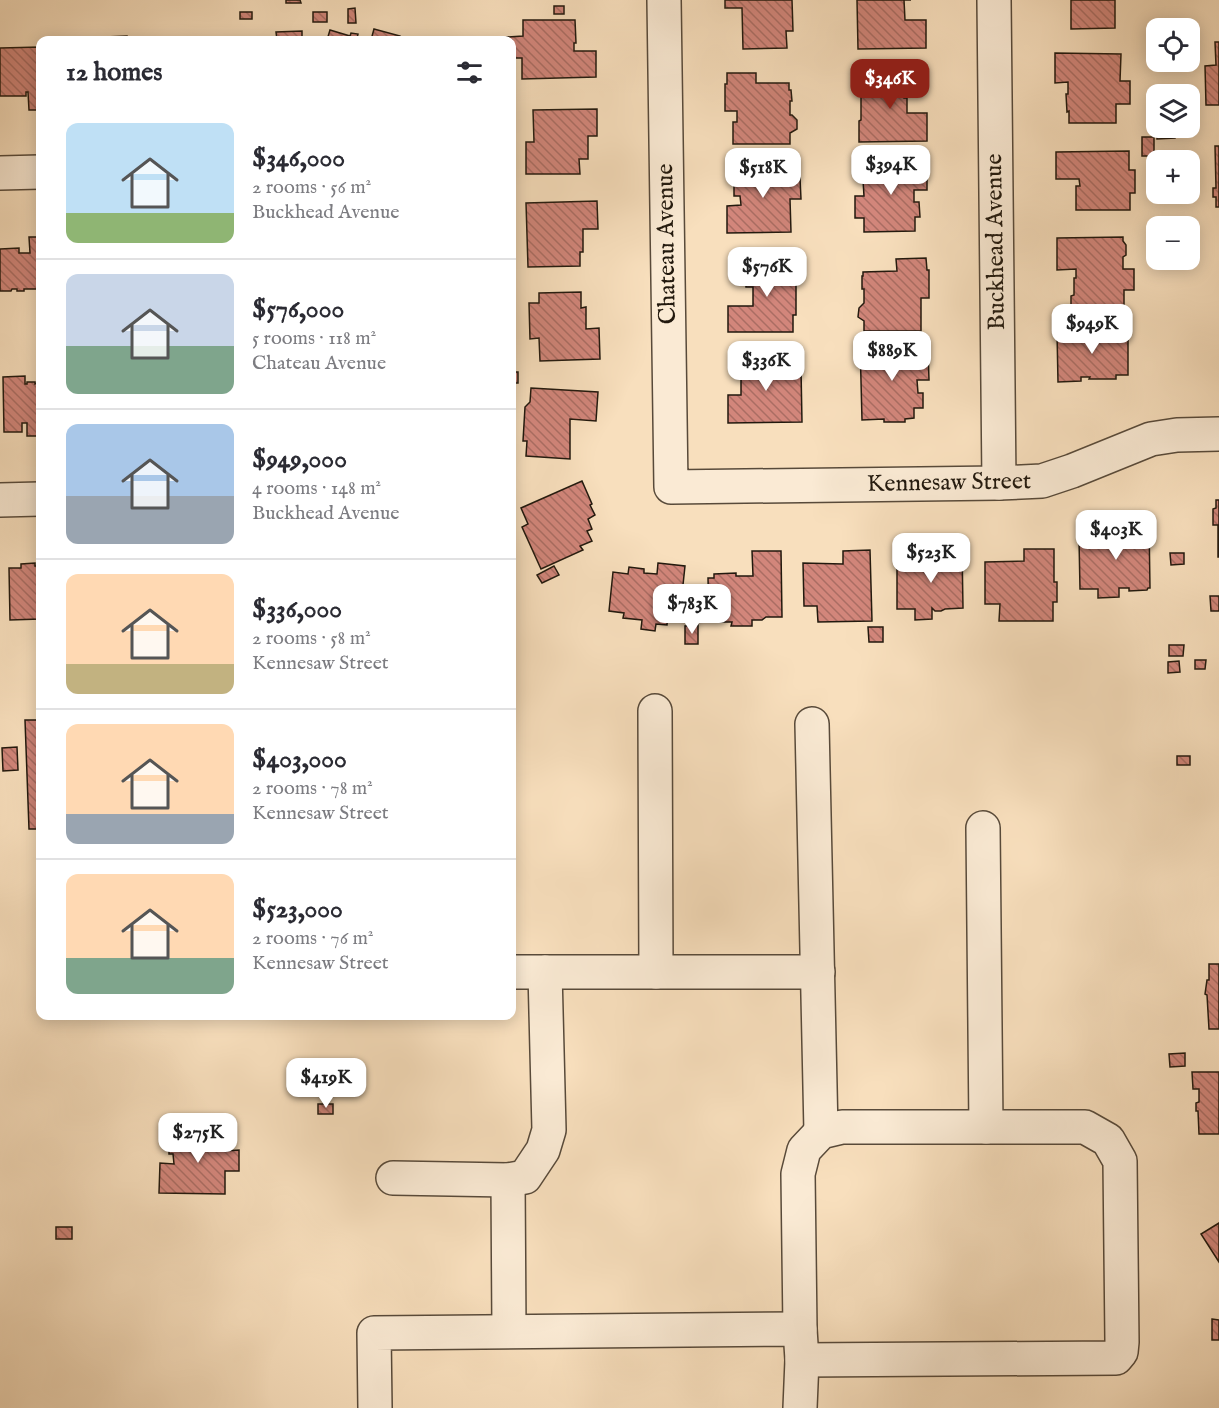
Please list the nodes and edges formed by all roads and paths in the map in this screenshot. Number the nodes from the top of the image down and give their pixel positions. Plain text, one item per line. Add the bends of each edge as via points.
1 (664, 0) edge
2 (994, 0) edge
3 (36, 172) edge
4 (0, 173) edge
5 (1219, 434) edge
6 (999, 483) junction
7 (671, 487) joint
8 (36, 499) edge
9 (0, 500) edge
10 (655, 711) dead end
11 (812, 724) dead end
12 (983, 828) dead end
13 (516, 972) edge
14 (544, 972) junction
15 (656, 972) junction
16 (818, 972) junction
17 (986, 1127) junction
18 (821, 1132) junction
19 (393, 1178) dead end
20 (508, 1180) junction
21 (509, 1330) junction
22 (801, 1345) junction
23 (375, 1408) edge
24 (800, 1408) edge

1 - 7 street, Chateau Avenue
2 - 6 street, Buckhead Avenue
3 - 4 street
5 - 6 street, Kennesaw Street via 1151,439 1042,481
6 - 7 street, Kennesaw Street
8 - 9 street
10 - 15 street
11 - 16 street
12 - 17 street
13 - 14 street
14 - 15 street
14 - 20 street via 549,1130 543,1150 525,1177
15 - 16 street
16 - 18 street
17 - 18 street via 842,1127
17 - 22 street via 1085,1127 1108,1140 1120,1161 1121,1352 1116,1358
18 - 22 street via 804,1150 798,1174
19 - 20 street
20 - 21 street
21 - 22 street
21 - 23 street via 374,1332
22 - 24 street

